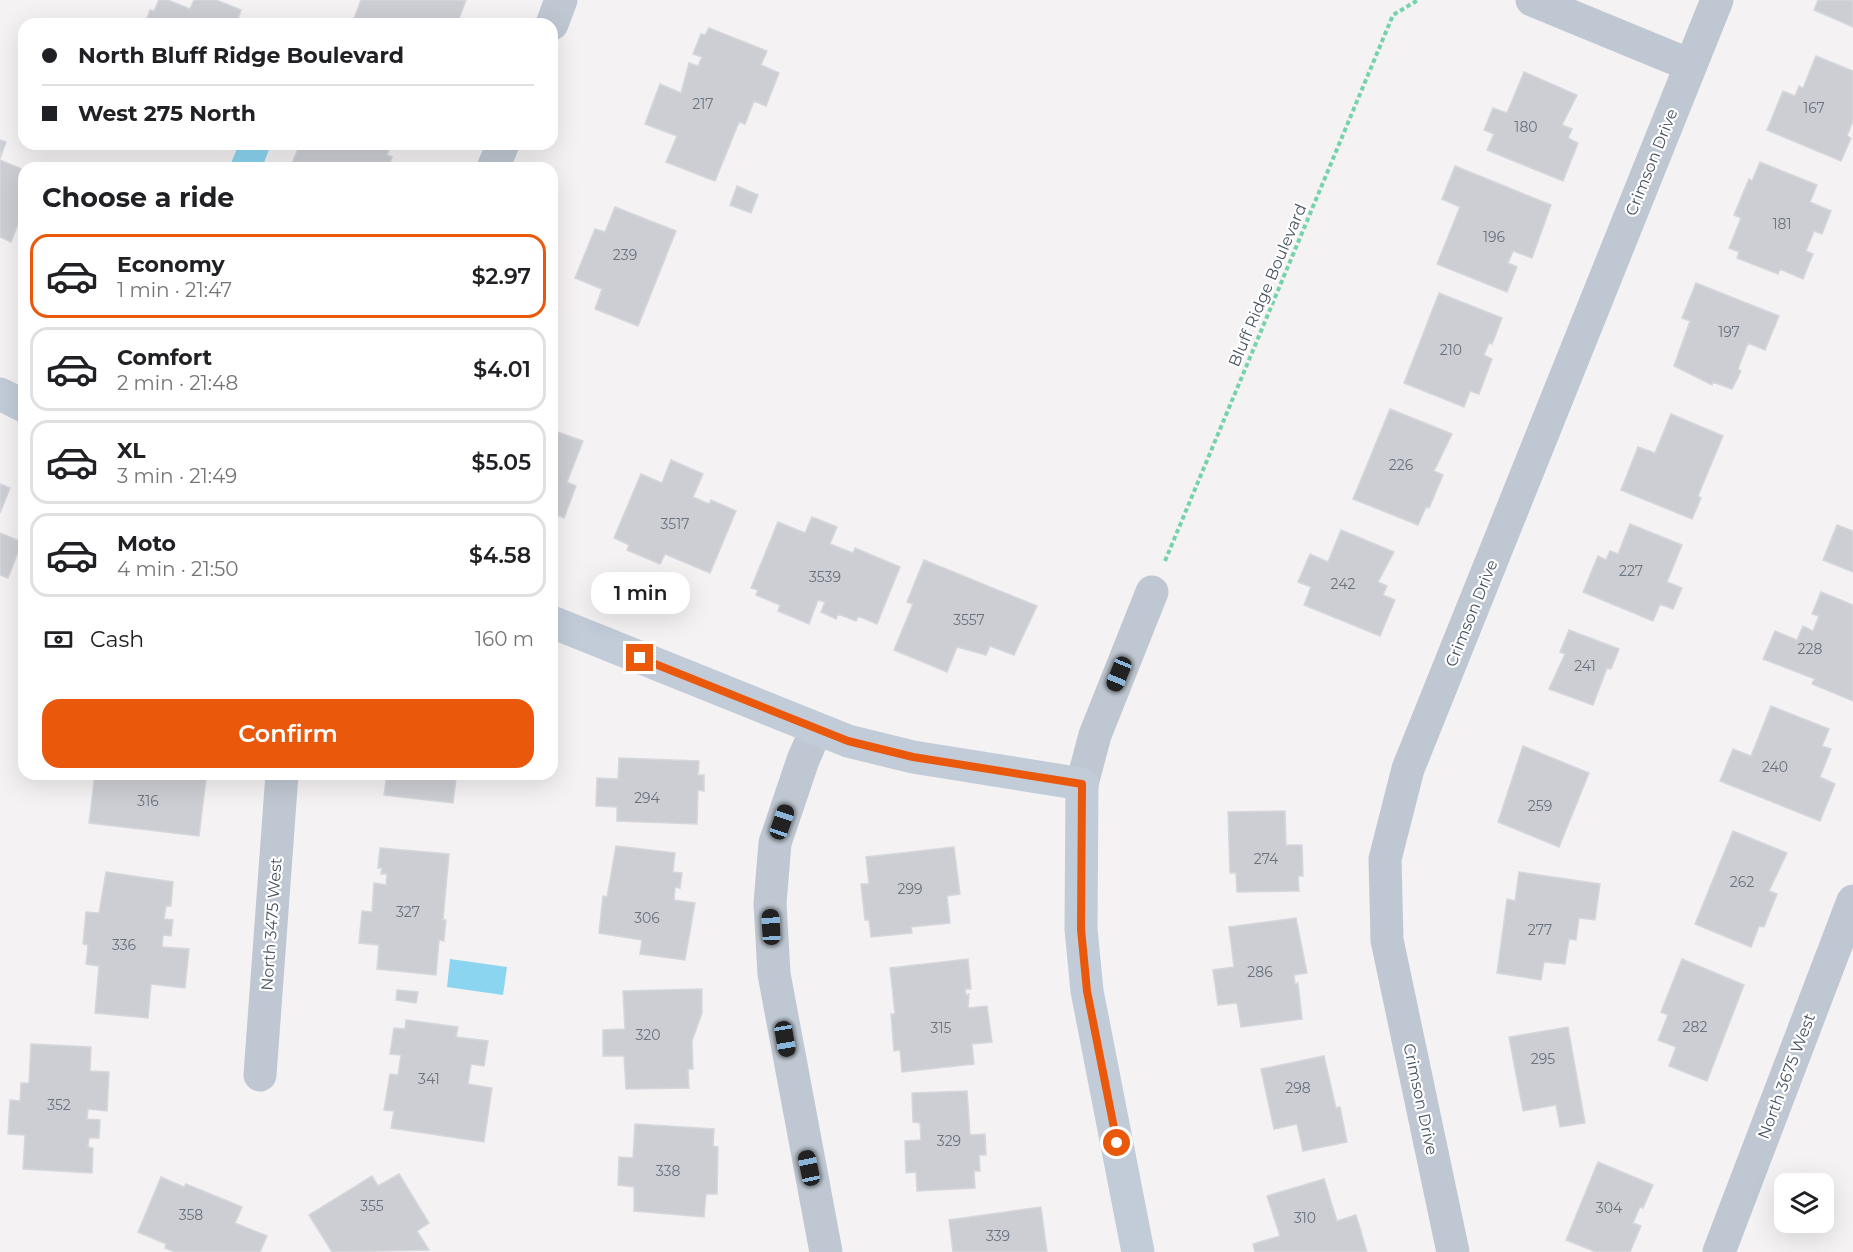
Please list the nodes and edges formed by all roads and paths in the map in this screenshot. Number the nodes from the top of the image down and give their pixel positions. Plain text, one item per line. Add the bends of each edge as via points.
1 (561, 0) edge
2 (1418, 0) edge
3 (1532, 0) edge
4 (1717, 0) edge
5 (554, 18) edge
6 (1690, 65) junction
7 (0, 393) edge
8 (18, 402) edge
9 (1152, 592) joint
10 (558, 624) edge
11 (816, 730) junction
12 (282, 780) edge
13 (1082, 784) junction
14 (1853, 901) edge
15 (1847, 934) edge
16 (260, 1075) dead end
17 (826, 1252) edge
18 (1138, 1252) edge
19 (1453, 1252) edge
20 (1719, 1252) edge

1 - 5 street
2 - 9 path, Bluff Ridge Boulevard via 1393,15
3 - 6 street
4 - 6 street, Crimson Drive
6 - 19 street, Crimson Drive via 1408,769 1385,859 1387,940
7 - 8 street
9 - 13 street via 1095,735
10 - 11 street
11 - 13 street via 913,757
11 - 17 street via 775,843 770,903 774,974
12 - 16 street, North 3475 West
13 - 18 street via 1081,929 1087,991
14 - 15 street, North 3675 West
15 - 20 street, North 3675 West

